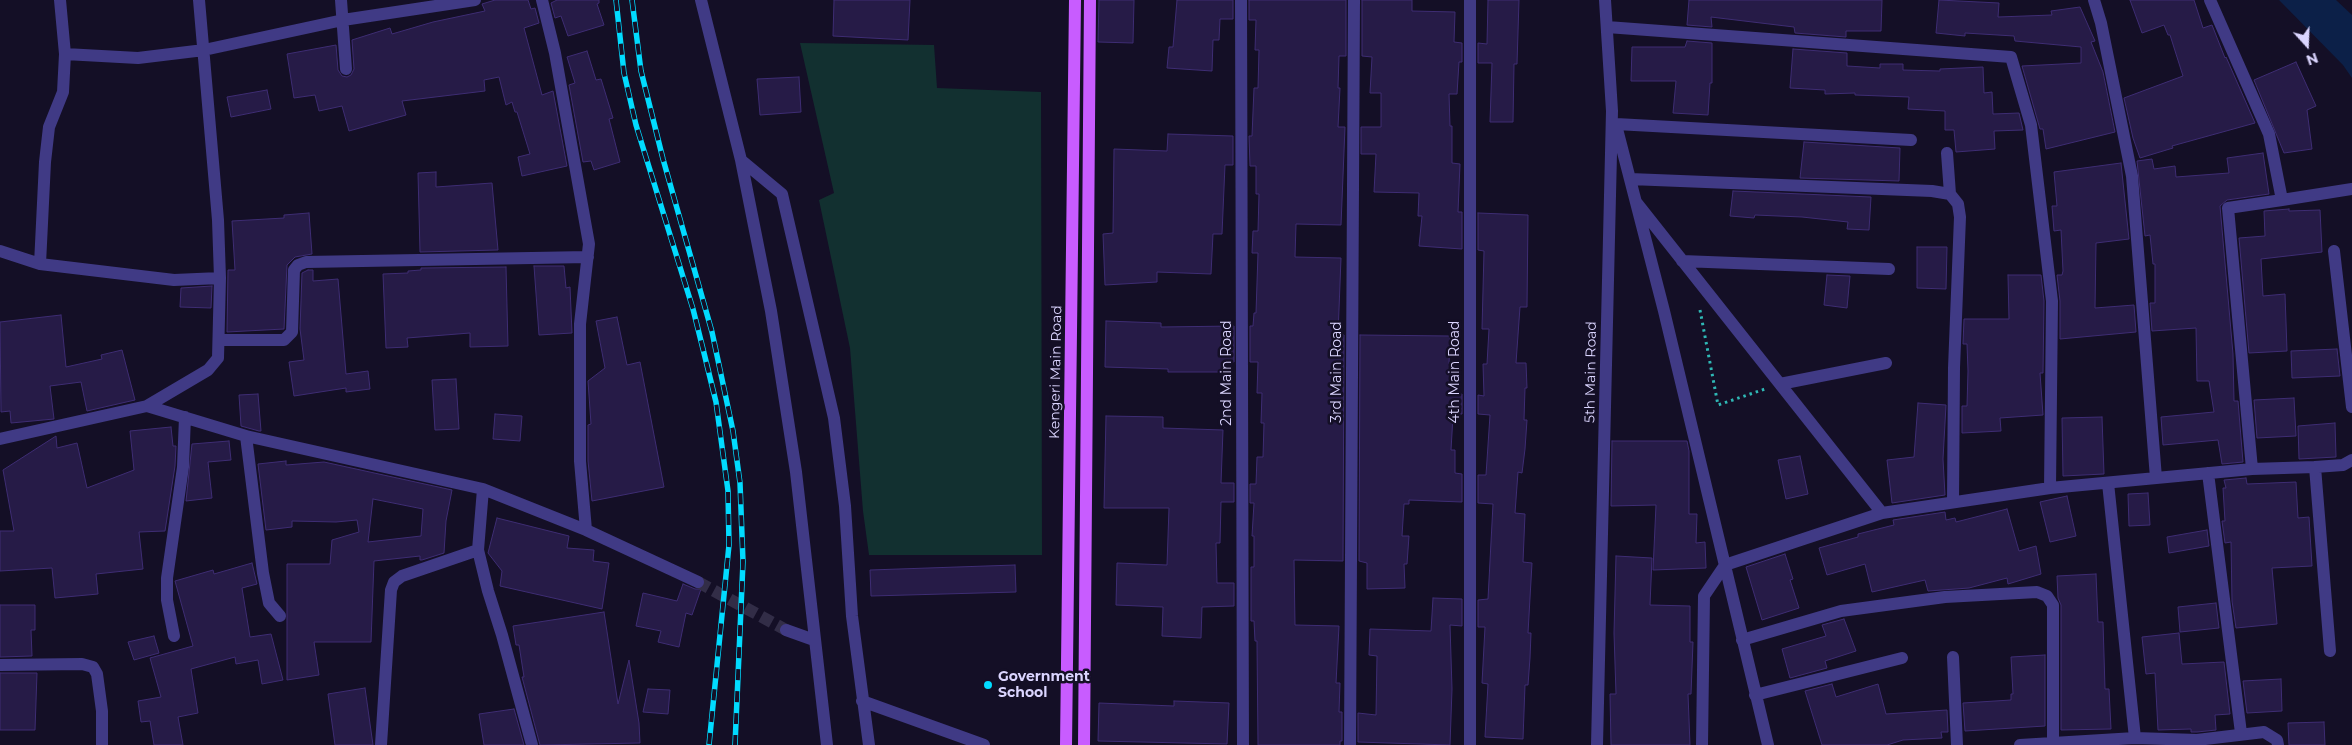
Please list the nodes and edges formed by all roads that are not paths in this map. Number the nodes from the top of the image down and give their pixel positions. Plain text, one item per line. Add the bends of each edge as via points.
1 (60, 0) edge
2 (200, 0) edge
3 (341, 0) edge
4 (475, 0) edge
5 (542, 0) edge
6 (701, 0) edge
7 (1075, 0) edge
8 (1090, 0) edge
9 (1241, 0) edge
10 (1354, 0) edge
11 (1470, 0) edge
12 (1605, 0) edge
13 (2094, 0) edge
14 (2210, 0) edge
15 (343, 20) junction
16 (1608, 27) junction
17 (204, 50) junction
18 (65, 54) junction
19 (346, 69) dead end
20 (1612, 111) junction
21 (1616, 124) junction
22 (1911, 140) dead end
23 (1947, 153) dead end
24 (741, 160) junction
25 (1630, 179) junction
26 (2352, 189) edge
27 (1950, 194) junction
28 (2282, 200) junction
29 (1636, 202) junction
30 (0, 251) edge
31 (2334, 251) dead end
32 (588, 257) junction
33 (1682, 261) junction
34 (40, 264) junction
35 (1889, 269) dead end
36 (220, 278) junction
37 (220, 340) junction
38 (1886, 363) dead end
39 (1780, 384) junction
40 (146, 406) junction
41 (2352, 408) edge
42 (185, 417) junction
43 (246, 436) junction
44 (0, 439) edge
45 (2352, 460) edge
46 (2315, 467) junction
47 (2252, 469) junction
48 (2208, 473) junction
49 (2156, 478) junction
50 (2108, 483) junction
51 (2050, 488) junction
52 (483, 489) junction
53 (1953, 502) junction
54 (1882, 513) junction
55 (586, 530) junction
56 (478, 550) junction
57 (1725, 565) junction
58 (698, 582) tunnel mouth
59 (280, 616) dead end
60 (786, 630) tunnel mouth
61 (174, 636) dead end
62 (814, 640) junction
63 (1742, 640) junction
64 (2330, 651) dead end
65 (1953, 657) dead end
66 (1902, 658) dead end
67 (0, 665) edge
68 (1755, 695) junction
69 (862, 701) junction
70 (2241, 733) junction
71 (2135, 738) junction
72 (2053, 744) edge
73 (102, 745) edge
74 (381, 745) edge
75 (532, 745) edge
76 (827, 745) edge
77 (868, 745) edge
78 (984, 745) edge
79 (1066, 745) edge
80 (1084, 745) edge
81 (1243, 745) edge
82 (1350, 745) edge
83 (1470, 745) edge
84 (1597, 745) edge
85 (1702, 745) edge
86 (1768, 745) edge
87 (1957, 745) edge
88 (2020, 745) edge
89 (2278, 745) edge

1 - 18 street
2 - 17 street
3 - 15 street
4 - 15 street
5 - 32 street via 555,54 589,244
6 - 24 street
7 - 79 main road, Kengeri Main Road
8 - 80 main road
9 - 81 street, 2nd Main Road
10 - 82 street, 3rd Main Road
11 - 83 street, 4th Main Road
12 - 16 street, 5th Main Road
13 - 49 street via 2102,23 2132,176
14 - 28 street via 2269,134
15 - 17 street
15 - 19 street
16 - 20 street, 5th Main Road
16 - 51 street via 2011,57 2031,125 2052,301
17 - 18 street via 138,58
17 - 36 street
18 - 34 street via 63,92 49,127 44,162
20 - 21 street
20 - 84 street, 5th Main Road
21 - 22 street
21 - 25 street
23 - 27 street
24 - 62 street via 772,311 796,472
24 - 69 street via 782,194 834,418
25 - 27 street
25 - 29 street
26 - 28 street
27 - 53 street via 1958,204 1960,216
28 - 47 street via 2228,208
29 - 33 street
29 - 57 street
30 - 34 street
31 - 41 street
32 - 37 street via 306,262 294,270 292,332 284,340
32 - 55 street via 580,324 580,461
33 - 35 street
33 - 39 street
34 - 36 street via 174,280
36 - 37 street
37 - 40 street via 218,358 208,370
38 - 39 street
39 - 54 street
40 - 42 street
40 - 44 street
42 - 43 street
42 - 61 street via 183,467 167,578 167,600
43 - 52 street
43 - 59 street via 263,572 269,603
45 - 46 street via 2343,466
46 - 47 street
46 - 64 street
47 - 48 street
48 - 49 street
48 - 70 street
49 - 50 street
50 - 51 street
50 - 71 street
51 - 53 street
52 - 55 street
52 - 56 street
53 - 54 street
54 - 57 street
55 - 58 street
56 - 74 street via 402,576 394,582
56 - 75 street
57 - 63 street
57 - 85 street via 1704,596
60 - 62 street
62 - 76 street
63 - 68 street
63 - 72 street via 1841,611 1944,597 2037,592 2047,596 2053,605
65 - 87 street
66 - 68 street
67 - 73 street via 82,664 93,667 97,674 102,711
68 - 86 street
69 - 77 street
69 - 78 street
70 - 71 street via 2197,740
70 - 89 street via 2264,732 2277,740
71 - 72 street
72 - 88 street

